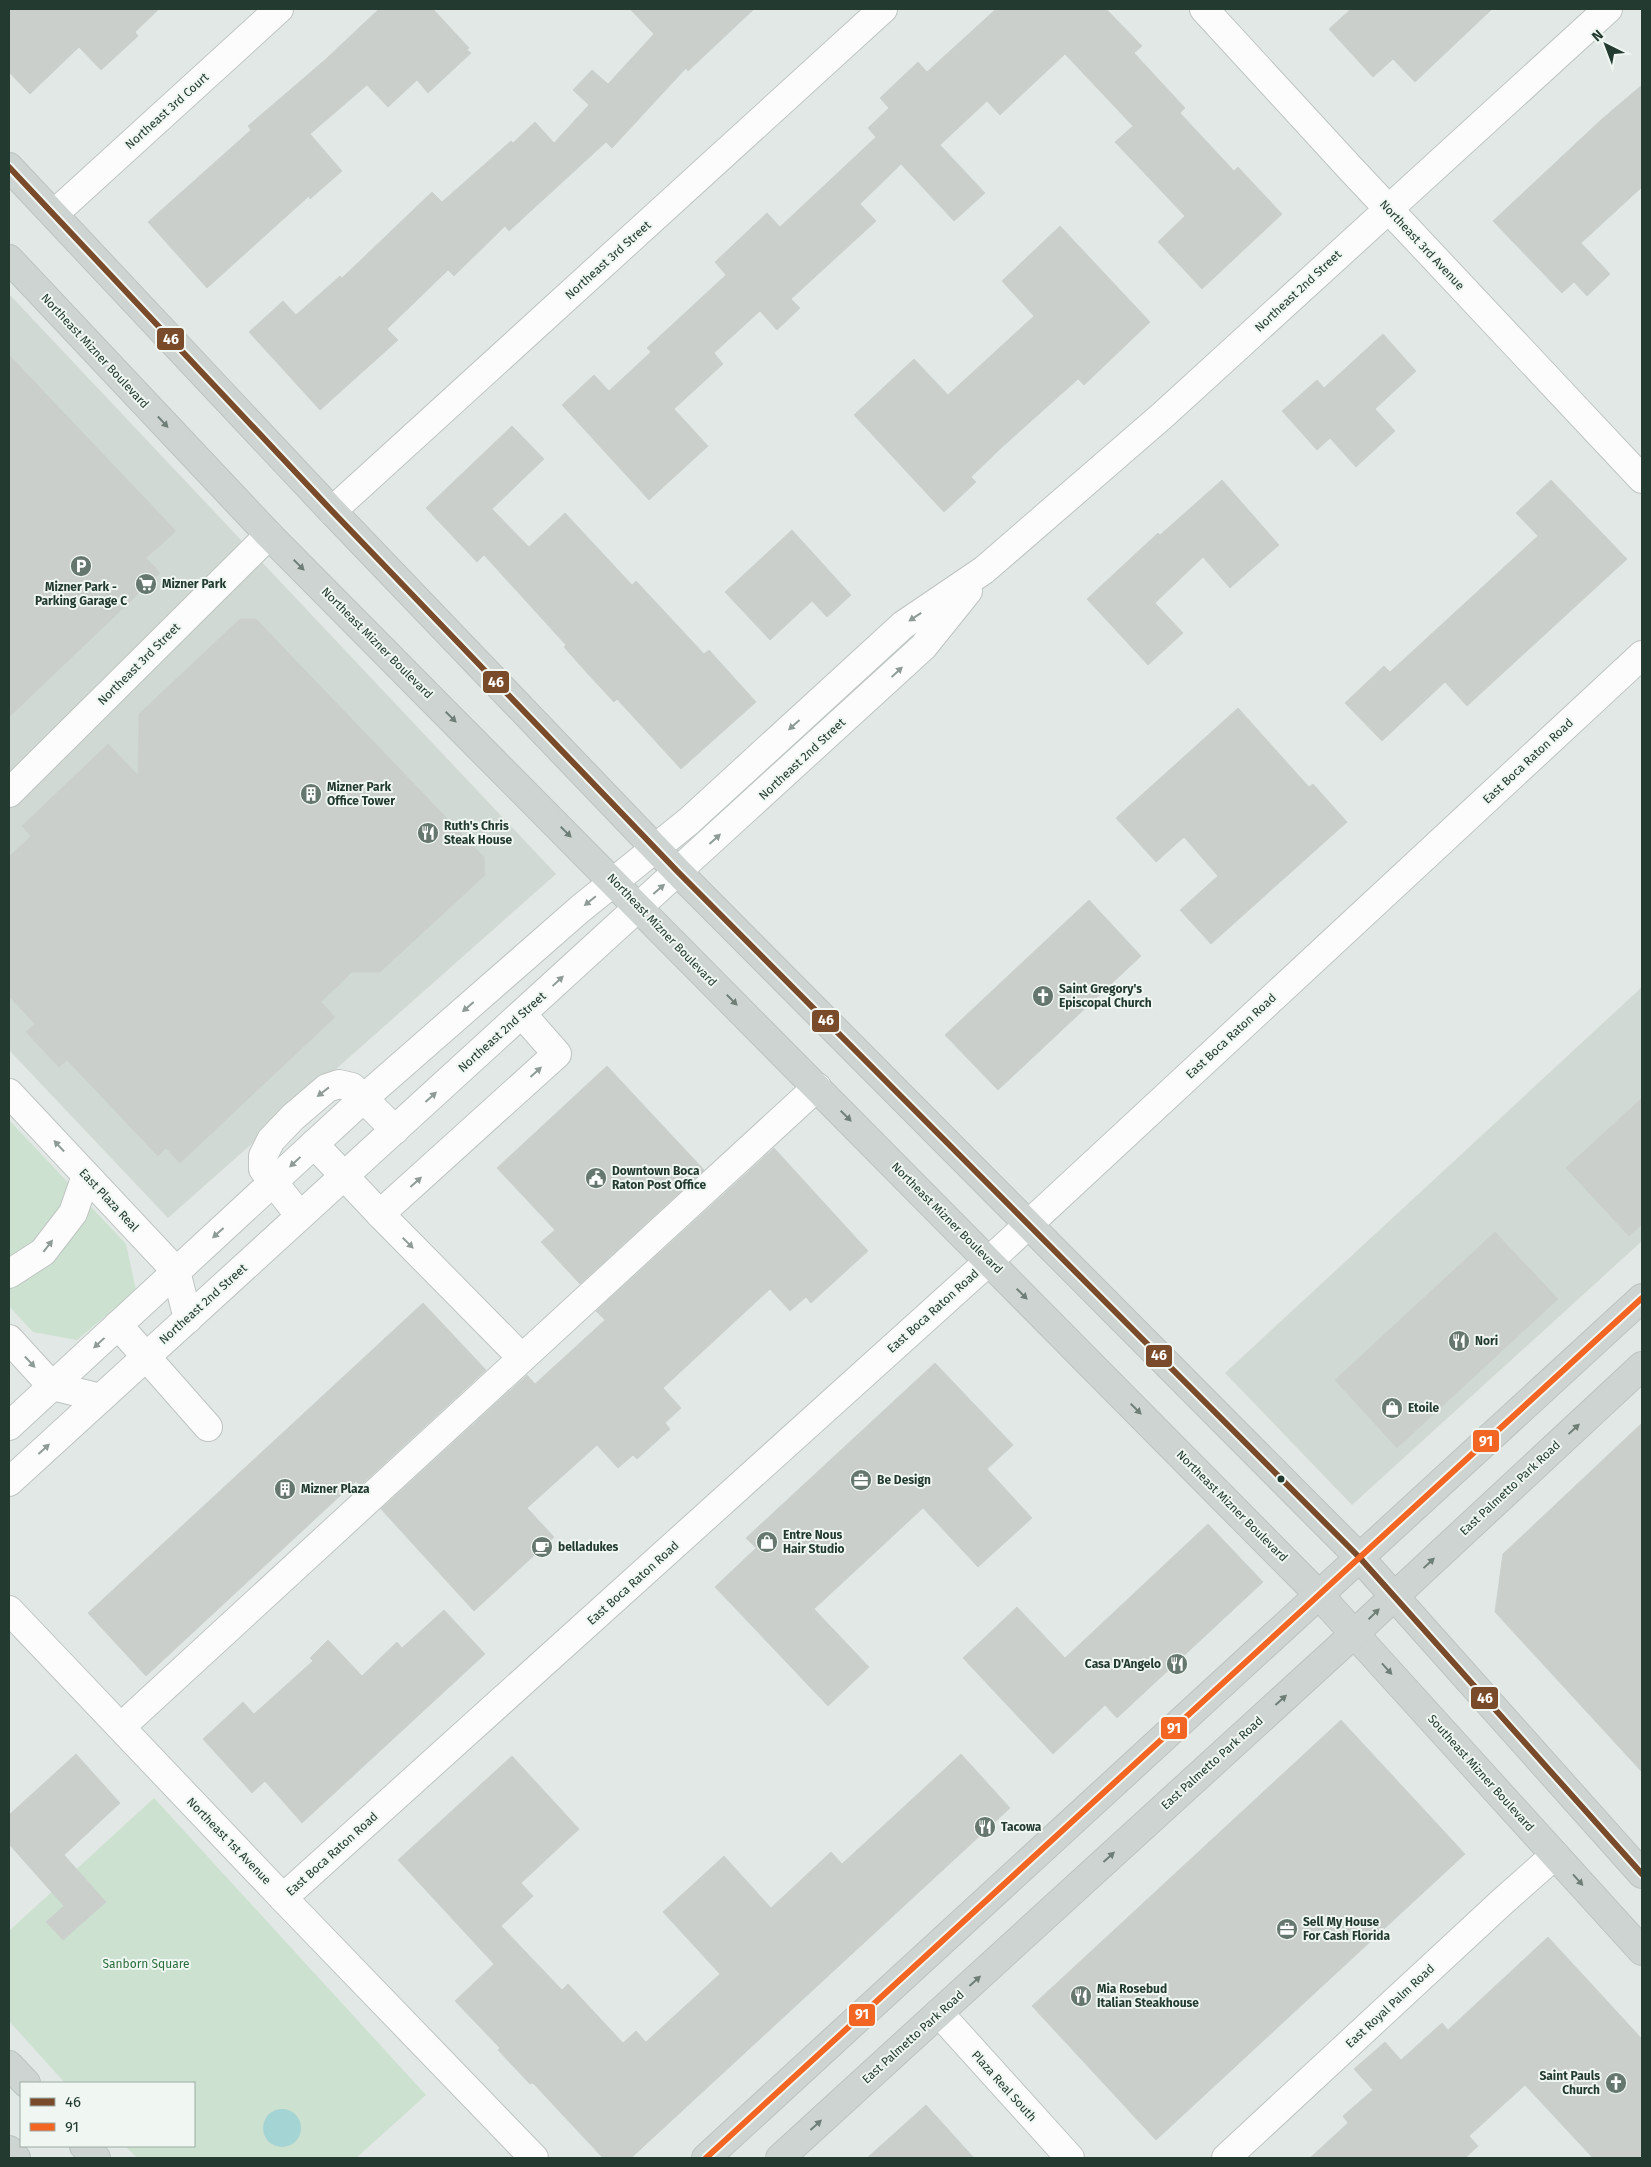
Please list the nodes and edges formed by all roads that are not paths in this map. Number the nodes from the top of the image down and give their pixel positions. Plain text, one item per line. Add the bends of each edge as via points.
1 (280, 9) edge
2 (884, 9) edge
3 (1204, 9) edge
4 (1608, 9) edge
5 (9, 167) edge
6 (9, 189) edge
7 (1388, 208) junction
8 (54, 214) junction
9 (9, 260) edge
10 (1642, 479) edge
11 (332, 511) junction
12 (269, 535) junction
13 (984, 570) junction
14 (1642, 655) edge
15 (841, 682) junction
16 (861, 705) junction
17 (9, 793) edge
18 (655, 848) junction
19 (678, 872) junction
20 (614, 881) junction
21 (639, 907) junction
22 (522, 1014) junction
23 (818, 1087) junction
24 (9, 1092) edge
25 (364, 1098) junction
26 (395, 1130) junction
27 (314, 1144) junction
28 (86, 1176) junction
29 (344, 1176) junction
30 (272, 1182) junction
31 (380, 1214) junction
32 (300, 1216) junction
33 (1028, 1225) junction
34 (989, 1261) junction
35 (176, 1271) junction
36 (9, 1274) edge
37 (1642, 1298) edge
38 (188, 1319) junction
39 (118, 1325) junction
40 (9, 1339) edge
41 (146, 1356) junction
42 (522, 1358) junction
43 (1642, 1366) edge
44 (52, 1386) junction
45 (101, 1398) junction
46 (9, 1426) edge
47 (208, 1427) dead end
48 (9, 1482) edge
49 (1360, 1558) junction
50 (1320, 1596) junction
51 (1394, 1596) junction
52 (9, 1610) edge
53 (1355, 1633) junction
54 (121, 1728) junction
55 (1555, 1855) junction
56 (1642, 1874) edge
57 (283, 1898) junction
58 (1642, 1951) edge
59 (939, 2013) junction
60 (9, 2065) edge
61 (25, 2082) edge
62 (85, 2147) edge
63 (96, 2158) edge
64 (534, 2158) edge
65 (706, 2158) edge
66 (780, 2158) edge
67 (1070, 2158) edge
68 (1226, 2158) edge

1 - 8 street, Northeast 3rd Court
2 - 11 street, Northeast 3rd Street
3 - 7 street, Northeast 3rd Avenue
4 - 7 street, Northeast 2nd Street
5 - 8 main road
6 - 8 main road
7 - 10 street, Northeast 3rd Avenue
7 - 13 street, Northeast 2nd Street via 1163,415
8 - 11 main road
9 -> 12 main road, Northeast Mizner Boulevard
11 - 18 main road
12 - 17 street, Northeast 3rd Street
12 -> 20 main road, Northeast Mizner Boulevard
13 -> 15 street, Northeast 2nd Street via 903,625
16 -> 13 street, Northeast 2nd Street via 923,647
14 - 33 street, East Boca Raton Road
15 - 16 street
15 -> 18 street, Northeast 2nd Street
19 -> 16 street, Northeast 2nd Street
18 - 19 main road
18 - 20 street, Northeast 2nd Street
21 -> 19 street, Northeast 2nd Street
19 - 33 main road
20 - 21 main road, Northeast Mizner Boulevard
20 -> 25 street, Northeast 2nd Street
22 -> 21 street, Northeast 2nd Street
21 -> 23 main road, Northeast Mizner Boulevard
26 -> 22 street, Northeast 2nd Street
31 -> 22 street via 557,1054
23 -> 34 main road, Northeast Mizner Boulevard
23 - 42 street
28 -> 24 street, East Plaza Real
25 - 26 street
25 - 27 street, Northeast 2nd Street
25 -> 30 street via 352,1087 339,1084 327,1088 293,1117 271,1140 263,1156 263,1169
26 - 29 street, Northeast 2nd Street
27 - 29 street
27 -> 30 street, Northeast 2nd Street
28 - 35 street, East Plaza Real
36 -> 28 street via 43,1252 73,1213
29 - 31 street
29 - 32 street, Northeast 2nd Street
30 - 32 street
30 -> 35 street, Northeast 2nd Street
31 -> 42 street
32 - 38 street, Northeast 2nd Street
33 - 34 street, East Boca Raton Road
33 - 49 main road
34 -> 50 main road, Northeast Mizner Boulevard
34 - 57 street, East Boca Raton Road
35 - 38 street, East Plaza Real
35 - 39 street, Northeast 2nd Street
37 - 49 main road
38 - 41 street, Northeast 2nd Street
39 - 41 street
39 -> 44 street, Northeast 2nd Street
40 -> 44 street
41 - 45 street, Northeast 2nd Street
41 - 47 street
42 - 54 street
51 -> 43 main road, East Palmetto Park Road
44 - 45 street
44 - 46 street, Northeast 2nd Street
48 -> 45 street, Northeast 2nd Street
49 - 50 main road
49 - 51 main road
50 - 53 main road, Southeast Mizner Boulevard
50 - 65 main road
53 -> 51 main road, East Palmetto Park Road
51 - 56 main road
52 - 54 street, Northeast 1st Avenue
53 -> 55 main road, Southeast Mizner Boulevard
59 -> 53 main road, East Palmetto Park Road
54 - 57 street, Northeast 1st Avenue
55 -> 58 main road, Southeast Mizner Boulevard
55 - 68 street, East Royal Palm Road
57 - 64 street, Northeast 1st Avenue
66 -> 59 main road, East Palmetto Park Road
59 - 67 street, Plaza Real South
60 - 61 main road
62 - 63 main road

